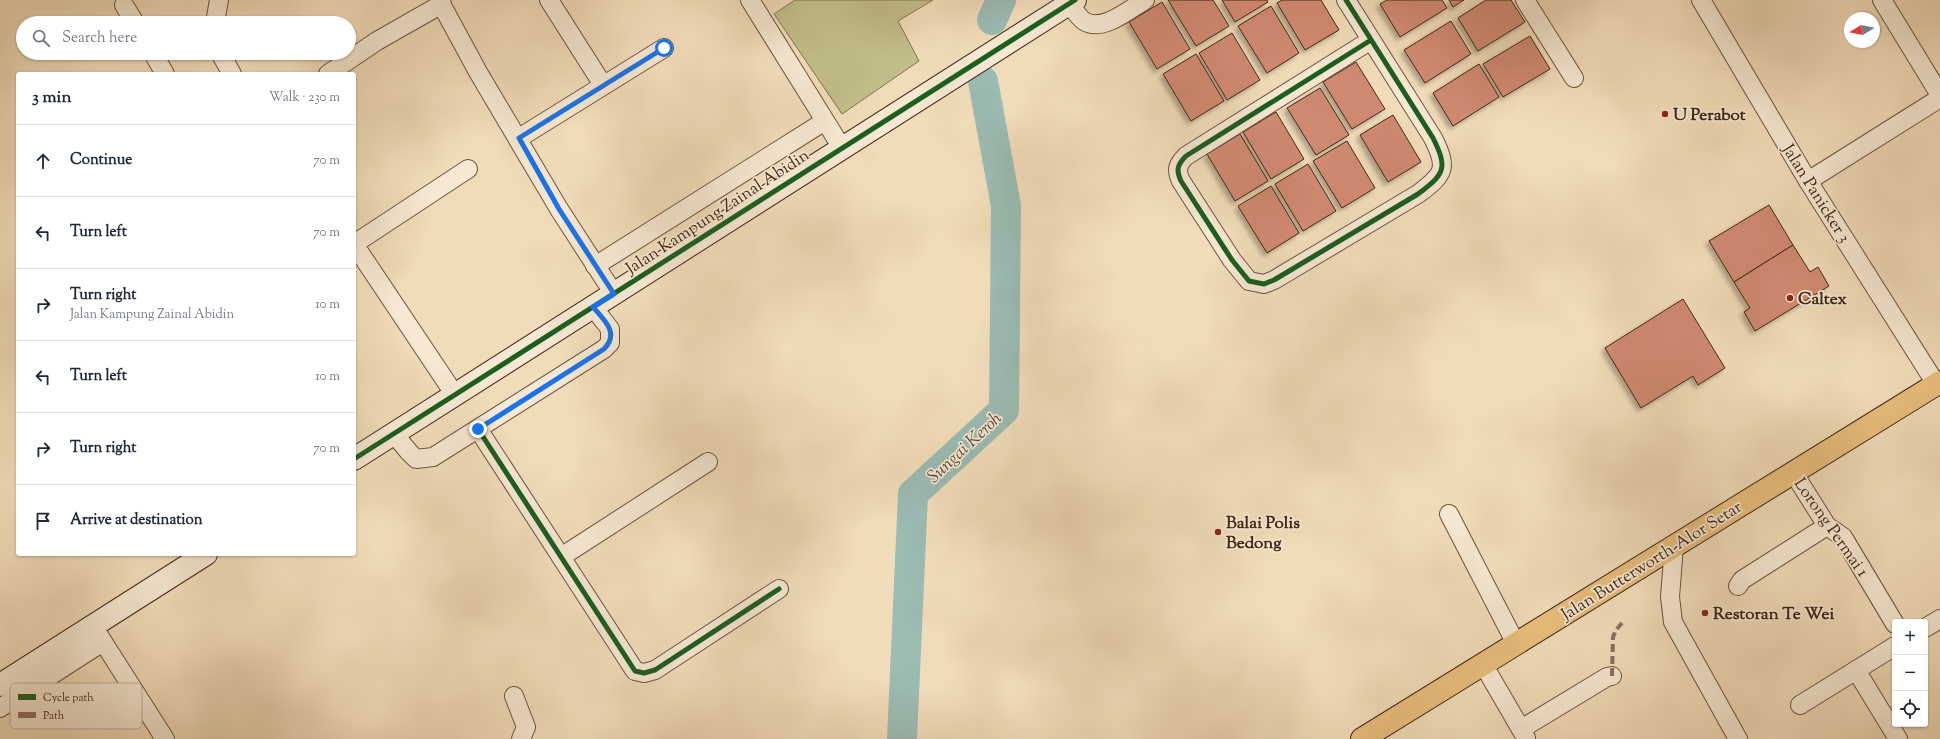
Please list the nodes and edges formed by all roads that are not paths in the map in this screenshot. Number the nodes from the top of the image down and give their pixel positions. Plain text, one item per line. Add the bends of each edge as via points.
1 (219, 0) edge
2 (549, 0) edge
3 (750, 0) edge
4 (1145, 0) edge
5 (1346, 0) edge
6 (1525, 0) edge
7 (1701, 0) edge
8 (1882, 0) edge
9 (440, 2) edge
10 (1072, 2) edge
11 (124, 5) dead end
12 (131, 16) edge
13 (216, 16) edge
14 (1370, 40) junction
15 (664, 48) dead end
16 (356, 56) edge
17 (157, 60) edge
18 (224, 60) edge
19 (349, 60) edge
20 (164, 72) edge
21 (231, 72) edge
22 (331, 72) edge
23 (1574, 78) dead end
24 (603, 85) junction
25 (1940, 95) edge
26 (1940, 98) edge
27 (825, 121) junction
28 (519, 138) junction
29 (842, 148) junction
30 (468, 169) dead end
31 (1808, 181) junction
32 (356, 243) edge
33 (356, 247) edge
34 (596, 266) junction
35 (614, 294) junction
36 (593, 307) junction
37 (1938, 383) edge
38 (455, 395) junction
39 (478, 429) junction
40 (394, 434) junction
41 (356, 458) edge
42 (708, 462) dead end
43 (1794, 472) junction
44 (1449, 514) dead end
45 (1827, 526) junction
46 (1674, 546) junction
47 (203, 556) edge
48 (561, 557) junction
49 (1738, 586) dead end
50 (780, 589) dead end
51 (1892, 619) edge
52 (1940, 619) edge
53 (1928, 626) edge
54 (98, 634) junction
55 (1516, 644) junction
56 (1892, 648) edge
57 (1483, 664) junction
58 (1856, 670) junction
59 (1612, 676) dead end
60 (33, 683) edge
61 (129, 683) edge
62 (0, 685) edge
63 (514, 696) dead end
64 (10, 700) edge
65 (142, 703) edge
66 (1800, 705) dead end
67 (0, 708) edge
68 (1524, 734) edge
69 (165, 739) edge
70 (520, 739) edge
71 (1362, 739) edge
72 (1738, 739) edge
73 (1898, 739) edge

1 - 13 street
2 - 24 street
3 - 27 street
4 - 10 street via 1109,21 1091,24 1084,21
5 - 14 street
6 - 23 street
7 - 31 street, Jalan Panicker 3
8 - 25 street
9 - 16 street
9 - 28 street via 478,72
10 - 29 street, Jalan Kampung Zainal Abidin
11 - 12 street
14 - 14 street via 1186,156 1179,163 1177,173 1181,181 1232,260 1249,281 1264,284 1274,280 1418,194 1434,181 1442,169 1442,158 1433,138
15 - 24 street
17 - 20 street
18 - 21 street
19 - 22 street
24 - 28 street
26 - 31 street
27 - 29 street
27 - 34 street
28 - 34 street via 559,209
29 - 35 street, Jalan Kampung Zainal Abidin
30 - 32 street
31 - 37 street, Jalan Panicker 3
33 - 38 street
34 - 35 street
35 - 36 street, Jalan Kampung Zainal Abidin
36 - 38 street, Jalan Kampung Zainal Abidin
36 - 39 street via 610,329 610,342 604,349
37 - 43 main road, Jalan Butterworth-Alor Setar
38 - 40 street, Jalan Kampung Zainal Abidin
39 - 40 street via 433,457 423,459 416,458 409,452
39 - 48 street
40 - 41 street, Jalan Kampung Zainal Abidin
42 - 48 street
43 - 45 street, Lorong Permai 1
43 - 46 main road, Jalan Butterworth-Alor Setar
44 - 55 street
45 - 49 street via 1742,580
45 - 51 street, Lorong Permai 1 via 1843,537
46 - 55 main road, Jalan Butterworth-Alor Setar
46 - 72 street via 1670,596 1673,622
47 - 54 street
48 - 50 street via 635,671 644,673 655,670
52 - 53 street
54 - 60 street
54 - 61 street
54 - 62 street
55 - 57 main road, Jalan Butterworth-Alor Setar
56 - 58 street
57 - 68 street
57 - 71 main road, Jalan Butterworth-Alor Setar
58 - 66 street
58 - 73 street
59 - 68 street
63 - 70 street via 526,727
64 - 67 street
65 - 69 street

